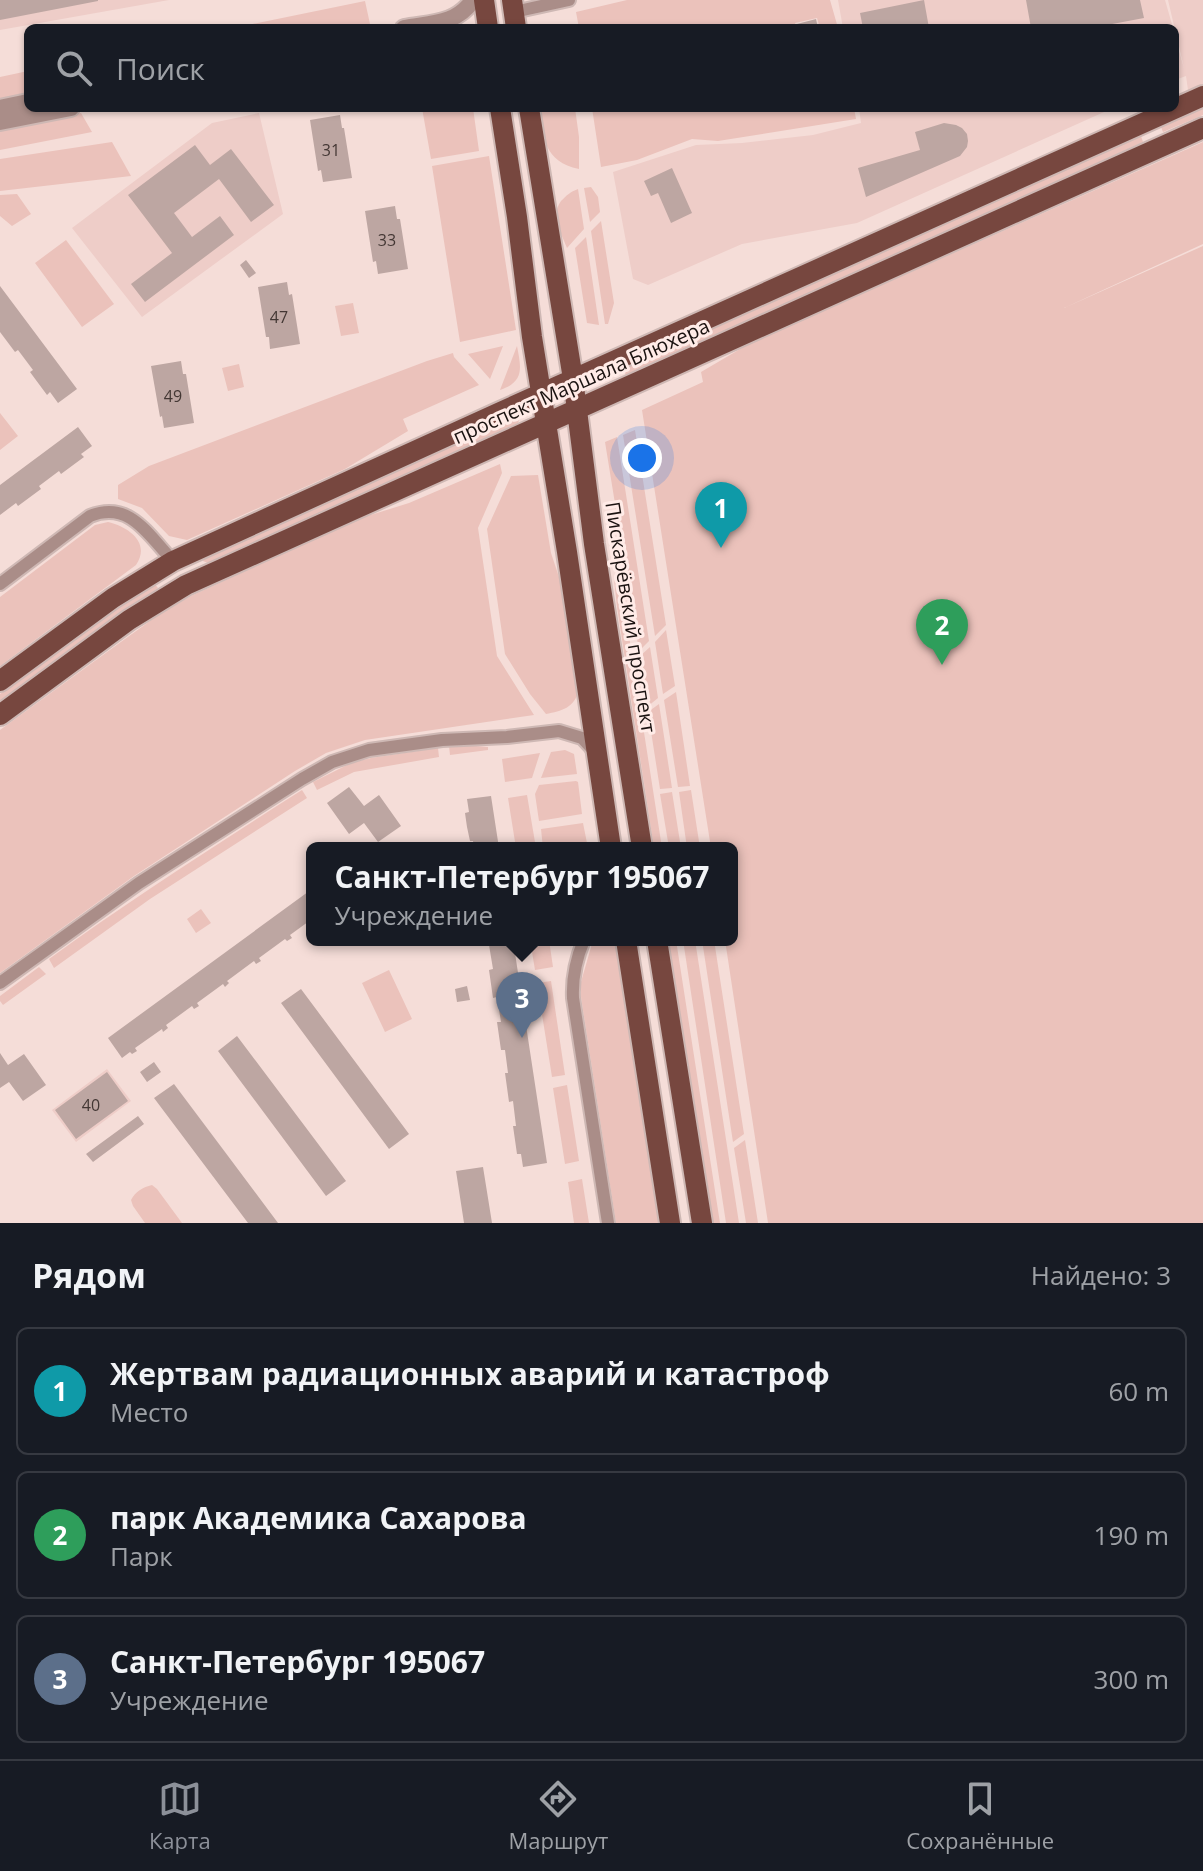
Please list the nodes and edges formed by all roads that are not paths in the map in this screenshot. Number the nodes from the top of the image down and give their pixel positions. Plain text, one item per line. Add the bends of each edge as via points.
1 (473, 0) edge
2 (484, 0) edge
3 (569, 0) edge
4 (514, 13) edge
5 (426, 24) edge
6 (487, 24) edge
7 (1203, 96) edge
8 (24, 103) edge
9 (1179, 107) edge
10 (0, 108) edge
11 (51, 112) edge
12 (501, 112) edge
13 (530, 112) edge
14 (1167, 112) edge
15 (0, 122) edge
16 (1145, 122) junction
17 (1203, 128) edge
18 (1156, 150) junction
19 (573, 379) junction
20 (541, 393) junction
21 (577, 409) junction
22 (546, 423) junction
23 (173, 561) junction
24 (0, 584) edge
25 (186, 585) junction
26 (0, 681) edge
27 (0, 715) edge
28 (597, 753) junction
29 (610, 842) edge
30 (641, 842) edge
31 (582, 946) edge
32 (627, 946) edge
33 (658, 946) edge
34 (0, 983) edge
35 (608, 1223) edge
36 (670, 1223) edge
37 (702, 1223) edge

1 - 5 street via 454,19
2 - 6 main road
3 - 4 street
7 - 9 main road, проспект Маршала Блюхера
8 - 10 street
11 - 15 street
12 - 20 main road
13 - 19 main road, Пискарёвский проспект
14 - 16 main road, проспект Маршала Блюхера
16 - 18 main road
16 - 19 main road, проспект Маршала Блюхера
17 - 18 main road, проспект Маршала Блюхера
18 - 21 main road, проспект Маршала Блюхера
19 - 20 main road, проспект Маршала Блюхера
19 - 21 main road, Пискарёвский проспект
20 - 22 main road
20 - 23 main road, проспект Маршала Блюхера
21 - 22 main road, проспект Маршала Блюхера
21 - 30 main road, Пискарёвский проспект
22 - 25 main road, проспект Маршала Блюхера
22 - 28 main road
23 - 24 street via 133,519 102,511
23 - 25 main road
23 - 26 main road, проспект Маршала Блюхера
25 - 27 main road, проспект Маршала Блюхера
28 - 29 main road
28 - 34 street via 582,738 559,731 442,740 369,750 332,762 139,883
31 - 35 street via 573,998
32 - 36 main road
33 - 37 main road

